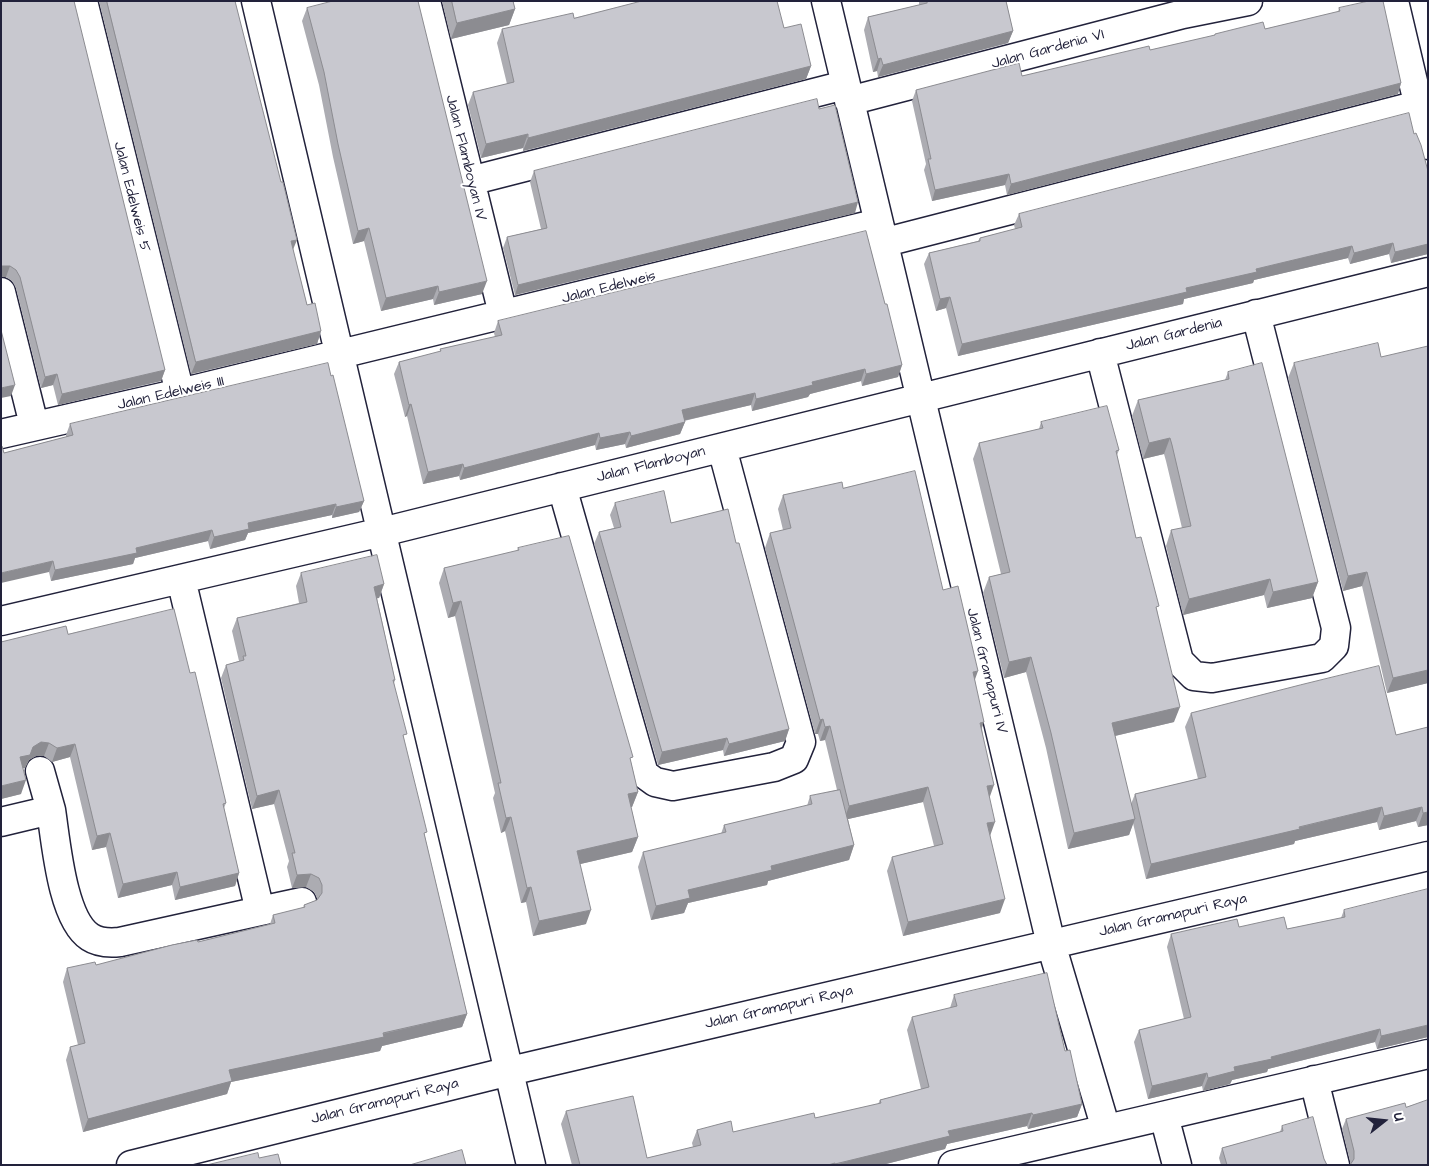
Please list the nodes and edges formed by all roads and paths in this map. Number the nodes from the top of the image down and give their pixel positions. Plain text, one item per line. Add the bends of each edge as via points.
1 (83, 1) edge
2 (256, 1) edge
3 (426, 1) edge
4 (826, 1) edge
5 (1248, 1) edge
6 (1394, 1) edge
7 (847, 93) junction
8 (1418, 105) junction
9 (1428, 145) edge
10 (470, 182) junction
11 (880, 233) junction
12 (1428, 272) edge
13 (1, 292) edge
14 (503, 314) junction
15 (1256, 314) junction
16 (1100, 353) junction
17 (340, 354) junction
18 (180, 393) junction
19 (920, 398) junction
20 (34, 426) junction
21 (1, 434) edge
22 (722, 448) junction
23 (562, 487) junction
24 (382, 532) junction
25 (180, 579) junction
26 (1, 621) edge
27 (40, 771) dead end
28 (51, 810) junction
29 (1, 822) edge
30 (1428, 856) edge
31 (302, 902) dead end
32 (260, 911) junction
33 (1051, 944) junction
34 (1428, 1054) edge
35 (510, 1071) junction
36 (1314, 1080) junction
37 (1164, 1116) junction
38 (1106, 1129) junction
39 (1022, 1157) edge
40 (131, 1165) edge
41 (531, 1165) edge
42 (953, 1165) edge
43 (1177, 1165) edge
44 (1335, 1165) edge

1 - 18 street, Jalan Edelweis 5
2 - 17 street
3 - 10 street, Jalan Flamboyan IV
4 - 7 street, Jalan Gramapuri IV
5 - 7 street, Jalan Gardenia VI
6 - 8 street
7 - 10 street, Jalan Gardenia VI
7 - 11 street, Jalan Gramapuri IV
8 - 9 street
8 - 11 street, Jalan Edelweis
10 - 14 street, Jalan Flamboyan IV
11 - 14 street, Jalan Edelweis
11 - 19 street, Jalan Gramapuri IV
12 - 15 street, Jalan Gardenia
13 - 20 street
14 - 17 street, Jalan Edelweis
15 - 16 street, Jalan Gardenia
15 - 16 street via 1336,628 1334,646 1322,658 1212,678 1194,676 1179,662
16 - 19 street, Jalan Gardenia
17 - 18 street, Jalan Edelweis III
17 - 24 street
18 - 20 street, Jalan Edelweis III
19 - 22 street, Jalan Flamboyan
19 - 33 street, Jalan Gramapuri IV
20 - 21 street, Jalan Edelweis III
22 - 23 street, Jalan Flamboyan
22 - 23 street via 801,742 794,759 774,767 673,786 655,782 644,774
23 - 24 street, Jalan Flamboyan
24 - 25 street, Jalan Flamboyan
24 - 35 street
25 - 26 street, Jalan Flamboyan
25 - 32 street
27 - 28 street
28 - 29 street
28 - 32 street via 64,887 76,922 90,937 108,943 120,942
30 - 33 street, Jalan Gramapuri Raya
31 - 32 street
33 - 35 street, Jalan Gramapuri Raya
33 - 38 street, Jalan Gramapuri IV
34 - 36 street
35 - 40 street, Jalan Gramapuri Raya
35 - 41 street
36 - 37 street
36 - 44 street
37 - 38 street
37 - 43 street
38 - 39 street
39 - 42 street

